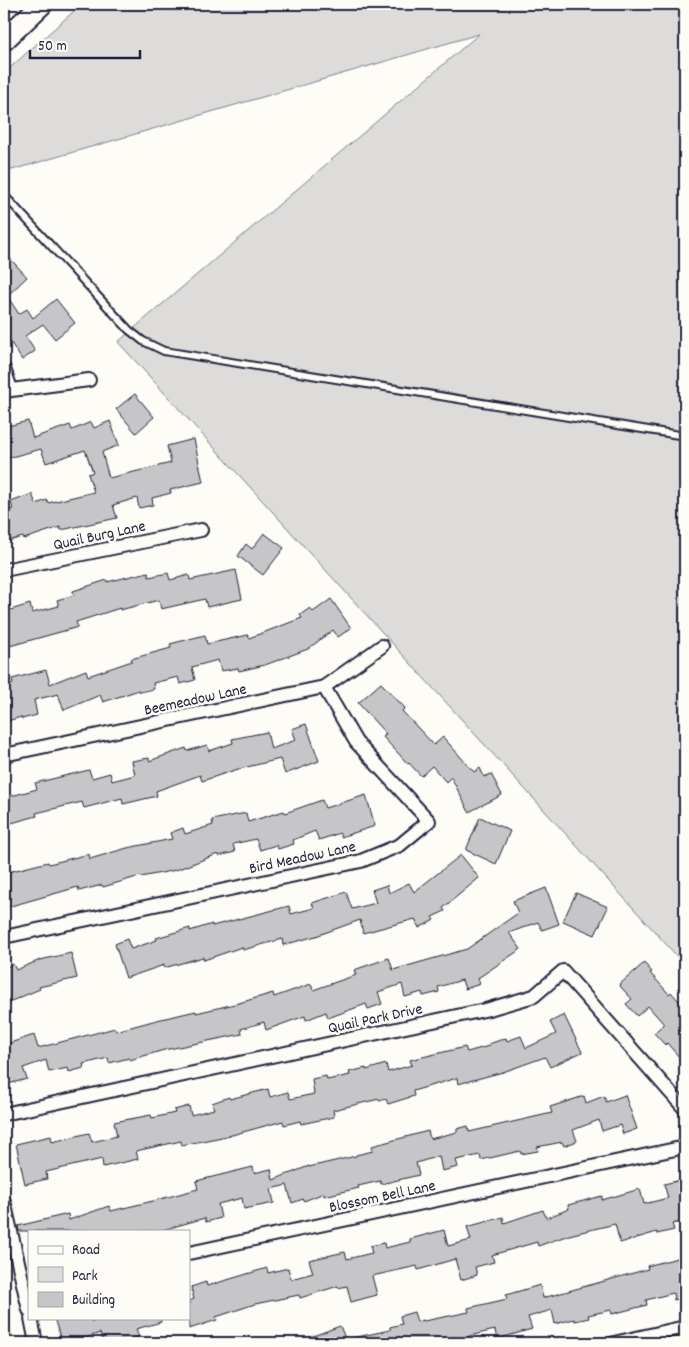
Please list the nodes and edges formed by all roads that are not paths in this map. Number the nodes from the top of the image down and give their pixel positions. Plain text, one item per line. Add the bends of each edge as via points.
1 (42, 4) edge
2 (4, 40) edge
3 (4, 195) edge
4 (4, 369) edge
5 (89, 380) dead end
6 (8, 390) edge
7 (685, 436) edge
8 (201, 530) dead end
9 (4, 570) edge
10 (382, 646) dead end
11 (324, 687) junction
12 (4, 755) edge
13 (4, 937) edge
14 (685, 1108) edge
15 (4, 1114) edge
16 (685, 1146) edge
17 (4, 1201) edge
18 (190, 1253) edge
19 (26, 1287) edge
20 (28, 1302) edge
21 (30, 1320) edge
22 (685, 1327) edge
23 (36, 1343) edge
24 (614, 1343) edge

1 - 2 main road
3 - 7 lane via 130,330 143,341 164,351
4 - 6 street
5 - 6 street
8 - 9 street, Quail Burg Lane
10 - 11 street, Beemeadow Lane
11 - 12 street, Beemeadow Lane
11 - 13 street, Bird Meadow Lane via 356,742 429,821 400,845 361,861
14 - 15 street, Quail Park Drive via 563,971 534,996 489,1009
16 - 18 street, Blossom Bell Lane
17 - 19 street
19 - 20 street
21 - 23 street
22 - 24 street

